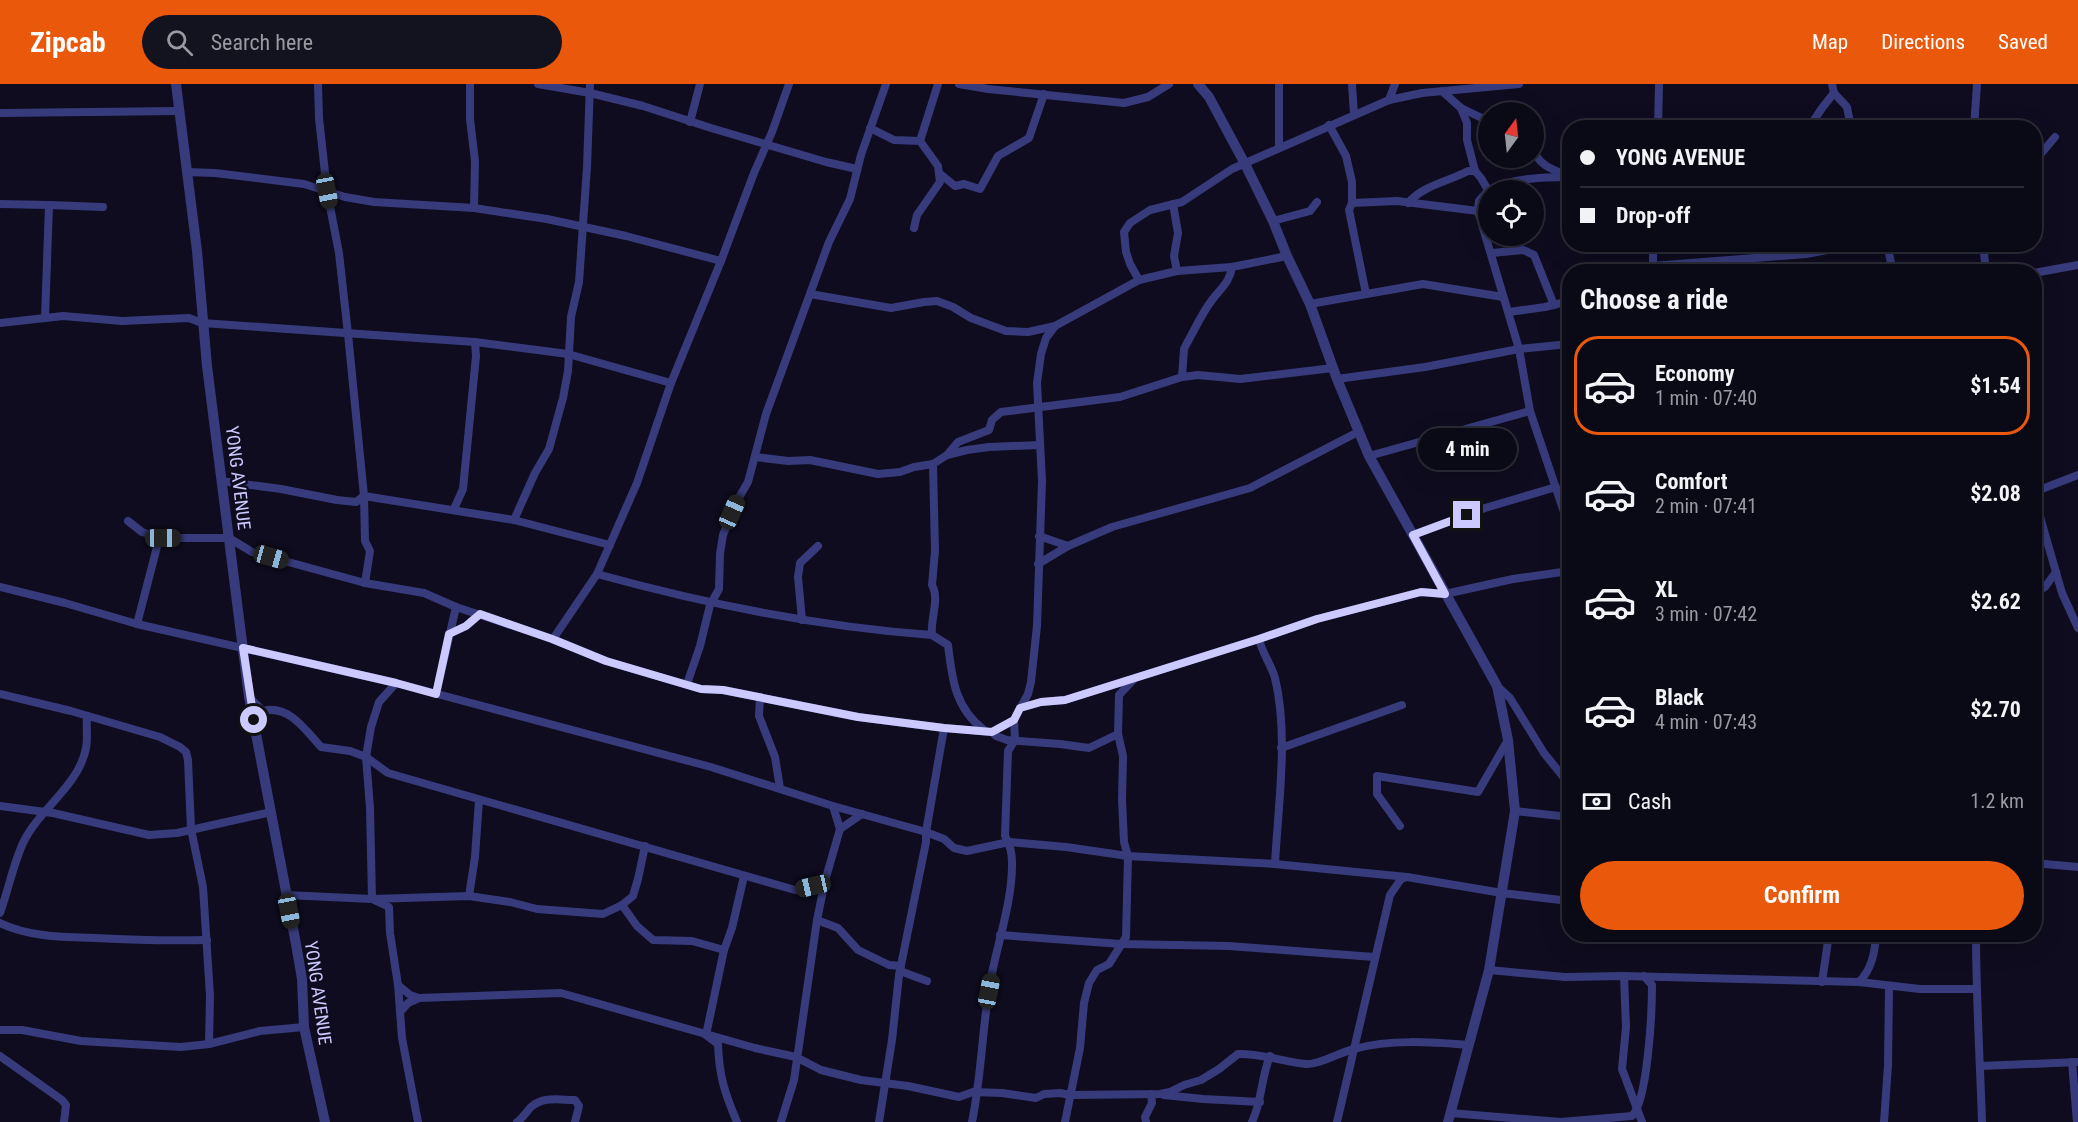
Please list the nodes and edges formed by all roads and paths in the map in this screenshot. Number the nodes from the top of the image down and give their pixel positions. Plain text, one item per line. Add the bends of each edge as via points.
1 (176, 84) edge
2 (318, 84) edge
3 (470, 84) edge
4 (538, 84) edge
5 (700, 84) edge
6 (789, 84) edge
7 (886, 84) edge
8 (938, 84) edge
9 (959, 84) edge
10 (1169, 84) edge
11 (1198, 84) edge
12 (1279, 84) edge
13 (1352, 84) edge
14 (1395, 84) edge
15 (1520, 84) edge
16 (1659, 84) edge
17 (1832, 84) edge
18 (1977, 84) edge
19 (590, 89) edge
20 (1442, 91) junction
21 (1834, 93) junction
22 (1044, 94) junction
23 (1389, 100) junction
24 (1461, 108) junction
25 (179, 111) junction
26 (0, 113) edge
27 (1354, 114) junction
28 (1478, 116) edge
29 (1658, 120) edge
30 (1814, 120) edge
31 (1849, 120) edge
32 (1975, 120) edge
33 (690, 122) junction
34 (1329, 125) junction
35 (870, 128) junction
36 (2055, 136) dead end
37 (920, 141) junction
38 (767, 144) junction
39 (1279, 147) junction
40 (2042, 152) edge
41 (1245, 164) junction
42 (1544, 164) edge
43 (857, 169) junction
44 (1475, 171) junction
45 (187, 172) junction
46 (939, 173) junction
47 (1562, 174) edge
48 (1562, 177) edge
49 (1482, 180) edge
50 (1525, 180) edge
51 (327, 191) junction
52 (1317, 202) dead end
53 (1352, 203) junction
54 (1408, 203) junction
55 (0, 204) edge
56 (1173, 204) junction
57 (49, 205) junction
58 (103, 207) dead end
59 (474, 208) junction
60 (1478, 211) edge
61 (1272, 221) junction
62 (581, 226) junction
63 (914, 228) dead end
64 (1490, 246) edge
65 (1817, 252) edge
66 (1492, 253) junction
67 (1287, 256) junction
68 (1748, 259) junction
69 (721, 261) junction
70 (1700, 264) edge
71 (1750, 264) edge
72 (2078, 265) edge
73 (1232, 267) junction
74 (1177, 271) junction
75 (2042, 272) edge
76 (1139, 280) junction
77 (810, 294) junction
78 (1366, 294) junction
79 (1503, 297) junction
80 (1562, 303) edge
81 (1310, 304) junction
82 (1554, 305) junction
83 (1509, 312) junction
84 (45, 318) junction
85 (0, 322) edge
86 (202, 323) junction
87 (1055, 326) junction
88 (348, 334) junction
89 (474, 342) junction
90 (1562, 345) edge
91 (1519, 349) junction
92 (568, 354) junction
93 (1335, 374) junction
94 (1182, 377) junction
95 (671, 383) junction
96 (1037, 408) junction
97 (1530, 411) junction
98 (1358, 432) junction
99 (1039, 444) junction
100 (947, 455) junction
101 (1369, 456) junction
102 (755, 457) junction
103 (933, 464) junction
104 (2078, 475) edge
105 (221, 481) junction
106 (1556, 487) junction
107 (463, 489) junction
108 (2042, 491) edge
109 (364, 496) junction
110 (1562, 505) edge
111 (454, 509) junction
112 (469, 511) junction
113 (514, 520) junction
114 (128, 521) dead end
115 (2042, 522) edge
116 (1413, 535) junction
117 (1039, 536) junction
118 (163, 538) junction
119 (229, 538) junction
120 (610, 545) junction
121 (818, 546) dead end
122 (1068, 546) junction
123 (1038, 564) junction
124 (1562, 572) edge
125 (2056, 572) junction
126 (597, 574) junction
127 (365, 584) junction
128 (0, 587) edge
129 (2042, 588) edge
130 (1445, 594) junction
131 (711, 602) junction
132 (456, 607) junction
133 (480, 614) junction
134 (802, 620) junction
135 (137, 624) junction
136 (2078, 628) edge
137 (449, 634) junction
138 (932, 635) junction
139 (552, 639) junction
140 (1259, 639) junction
141 (243, 648) junction
142 (1134, 678) junction
143 (396, 683) junction
144 (687, 684) junction
145 (1497, 686) junction
146 (1106, 687) junction
147 (0, 694) edge
148 (436, 694) junction
149 (1119, 695) junction
150 (249, 697) junction
151 (760, 697) junction
152 (1402, 705) dead end
153 (1020, 708) junction
154 (87, 716) junction
155 (1014, 720) junction
156 (944, 728) junction
157 (988, 731) junction
158 (1118, 734) junction
159 (1015, 740) junction
160 (1508, 740) junction
161 (1281, 747) junction
162 (366, 757) junction
163 (1562, 775) edge
164 (780, 788) junction
165 (479, 800) junction
166 (0, 806) edge
167 (833, 806) junction
168 (44, 811) junction
169 (1515, 811) junction
170 (271, 812) junction
171 (862, 814) junction
172 (1562, 816) edge
173 (1400, 826) dead end
174 (191, 829) junction
175 (840, 829) junction
176 (926, 832) junction
177 (1009, 842) junction
178 (645, 846) junction
179 (1128, 856) junction
180 (1275, 864) junction
181 (2042, 864) edge
182 (2078, 867) edge
183 (744, 876) junction
184 (1407, 877) junction
185 (825, 881) junction
186 (1502, 892) junction
187 (286, 895) junction
188 (469, 896) junction
189 (372, 899) junction
190 (1562, 900) edge
191 (622, 905) junction
192 (0, 913) edge
193 (817, 920) junction
194 (0, 923) edge
195 (1000, 935) junction
196 (207, 940) junction
197 (1828, 942) edge
198 (1876, 942) edge
199 (1976, 942) edge
200 (1121, 944) junction
201 (724, 950) junction
202 (1374, 957) junction
203 (900, 968) junction
204 (1489, 970) junction
205 (1624, 976) junction
206 (1644, 976) junction
207 (927, 981) dead end
208 (1822, 982) junction
209 (1860, 982) junction
210 (398, 985) junction
211 (1889, 986) junction
212 (1976, 989) junction
213 (419, 998) junction
214 (400, 1012) junction
215 (304, 1027) junction
216 (0, 1030) edge
217 (706, 1035) junction
218 (209, 1044) junction
219 (1468, 1045) junction
220 (1354, 1048) junction
221 (0, 1056) edge
222 (1270, 1056) junction
223 (796, 1057) junction
224 (2075, 1062) edge
225 (1981, 1066) junction
226 (885, 1084) junction
227 (978, 1092) junction
228 (1155, 1094) junction
229 (1070, 1095) junction
230 (1260, 1102) junction
231 (1637, 1110) junction
232 (1449, 1118) edge
233 (64, 1122) edge
234 (325, 1122) edge
235 (418, 1122) edge
236 (517, 1122) edge
237 (575, 1122) edge
238 (737, 1122) edge
239 (781, 1122) edge
240 (879, 1122) edge
241 (972, 1122) edge
242 (1065, 1122) edge
243 (1146, 1122) edge
244 (1252, 1122) edge
245 (1337, 1122) edge
246 (1642, 1122) edge
247 (1884, 1122) edge
248 (1982, 1122) edge
249 (2077, 1122) edge

1 - 25 street, YONG AVENUE
2 - 51 street
3 - 59 street
4 - 19 street
5 - 33 street
6 - 38 street
7 - 35 street
8 - 37 street
9 - 22 street
10 - 22 street via 1148,97 1124,103
11 - 41 street
12 - 39 street
13 - 27 street
14 - 23 street
15 - 20 street
16 - 29 street
17 - 21 street
18 - 32 street
19 - 33 street
19 - 62 street
20 - 23 street
20 - 24 street
21 - 30 street
21 - 31 street via 1847,107
22 - 46 street via 1029,138 998,156 980,189 964,184 955,186
23 - 27 street
24 - 28 street
24 - 44 street
25 - 26 street
25 - 45 street, YONG AVENUE
27 - 34 street
33 - 38 street
34 - 39 street
34 - 53 street via 1346,156
35 - 37 street via 894,140
35 - 43 street
36 - 40 street
37 - 46 street
38 - 43 street
38 - 69 street
39 - 41 street
41 - 56 street
41 - 61 street
42 - 47 street
43 - 77 street via 850,199 833,231
44 - 49 street
44 - 54 street via 1428,188
45 - 51 street via 304,184
45 - 86 street, YONG AVENUE
46 - 63 street via 940,182 917,215
48 - 50 street
51 - 59 street via 374,202
51 - 88 street
52 - 61 street via 1310,211
53 - 54 street
53 - 78 street via 1349,210
54 - 60 street
55 - 57 street
56 - 74 street via 1178,233 1174,256
56 - 76 street via 1150,210 1124,232 1126,252
57 - 58 street
57 - 84 street
59 - 62 street
61 - 67 street
62 - 69 street
62 - 92 street via 579,282
64 - 66 street
65 - 68 street
66 - 79 street
66 - 82 street via 1523,250 1534,255
67 - 73 street
67 - 81 street
68 - 70 street
68 - 71 street
69 - 95 street
72 - 75 street
73 - 74 street
73 - 94 street via 1227,282 1184,349
74 - 76 street
76 - 87 street
77 - 87 street via 891,308 937,302 1006,331 1028,332
77 - 102 street via 766,414
78 - 79 street via 1422,284
78 - 81 street
79 - 83 street
80 - 82 street
81 - 93 street
82 - 83 street
83 - 91 street
84 - 85 street
84 - 86 street via 189,318
86 - 88 street
86 - 105 street, YONG AVENUE
87 - 96 street via 1041,354
88 - 89 street
88 - 109 street
89 - 92 street
89 - 107 street via 476,356
90 - 91 street
91 - 93 street via 1425,367
91 - 97 street
92 - 95 street
92 - 113 street via 563,398 549,449
93 - 94 street via 1226,380
93 - 98 street
94 - 96 street via 1120,397
95 - 120 street via 637,483
96 - 99 street
96 - 100 street via 1001,412 985,434 958,442
97 - 101 street
97 - 106 street
98 - 101 street
98 - 122 street via 1250,488 1112,527
99 - 100 street
99 - 117 street
100 - 103 street
101 - 116 street
102 - 103 street via 810,460 878,474
102 - 131 street via 748,482 723,535 719,589
103 - 138 street
104 - 108 street
105 - 109 street via 356,502
105 - 119 street, YONG AVENUE
106 - 110 street
106 - 116 street
107 - 111 street
107 - 112 street
109 - 111 street
109 - 127 street via 365,542 370,551
111 - 112 street
112 - 113 street
113 - 120 street
114 - 118 street via 142,532
115 - 125 street
116 - 130 street
117 - 122 street
117 - 123 street
118 - 119 street
118 - 135 street via 158,543
119 - 127 street via 252,552
119 - 141 street, YONG AVENUE
120 - 126 street
121 - 134 street via 800,564
122 - 123 street
123 - 153 street via 1031,682
124 - 130 street
125 - 129 street
125 - 136 street
126 - 131 street
126 - 139 street
127 - 132 street via 424,592
128 - 135 street
130 - 140 street via 1421,592 1317,619
130 - 145 street
131 - 134 street
131 - 144 street
132 - 133 street
132 - 137 street
133 - 137 street
133 - 139 street
134 - 138 street
135 - 141 street
137 - 148 street
138 - 157 street via 948,645 952,683 970,720
139 - 144 street via 606,661
140 - 142 street
140 - 161 street via 1275,678
141 - 143 street
141 - 150 street, YONG AVENUE
142 - 146 street
142 - 149 street
143 - 148 street
143 - 162 street via 379,702
144 - 151 street
145 - 160 street
145 - 163 street via 1510,698
146 - 149 street
146 - 153 street
147 - 154 street
148 - 164 street
149 - 158 street
150 - 162 street via 263,711 278,710 303,725 321,747
150 - 170 street, YONG AVENUE
151 - 156 street via 858,717
151 - 164 street via 759,716 775,758
152 - 161 street
153 - 155 street
154 - 168 street via 86,747 80,765
154 - 174 street via 160,737 186,752
155 - 157 street
155 - 159 street
156 - 157 street
156 - 176 street
157 - 159 street
158 - 159 street via 1089,748
158 - 179 street via 1123,756 1124,842
159 - 177 street via 1008,751 1006,767 1005,836
160 - 169 street
160 - 173 street via 1478,792 1377,776 1377,794
161 - 180 street
162 - 165 street via 388,773
162 - 189 street
164 - 167 street
165 - 178 street
165 - 188 street
166 - 168 street
167 - 171 street
167 - 175 street
168 - 174 street via 149,835
168 - 192 street via 23,843
169 - 172 street
169 - 186 street
170 - 174 street
170 - 187 street, YONG AVENUE
171 - 175 street
171 - 176 street
174 - 196 street via 203,887
175 - 185 street
176 - 177 street via 954,848 967,850
176 - 203 street
177 - 179 street
177 - 195 street via 1012,862
178 - 183 street
178 - 191 street via 633,896
179 - 180 street
179 - 200 street via 1126,938
180 - 184 street
181 - 182 street
183 - 185 street via 795,890
183 - 201 street
184 - 186 street
184 - 202 street via 1401,879 1390,896
185 - 193 street
186 - 190 street
186 - 204 street
187 - 189 street
187 - 215 street, YONG AVENUE via 302,980
188 - 189 street
188 - 191 street via 537,909 603,914
189 - 210 street via 389,907
191 - 201 street via 653,940 692,941
193 - 203 street via 838,928 858,950
193 - 223 street
194 - 196 street via 31,933 72,937
195 - 200 street
195 - 227 street via 989,991
196 - 218 street
197 - 208 street
198 - 209 street via 1871,965
199 - 212 street
200 - 202 street via 1229,946
200 - 229 street via 1109,964 1097,970 1089,984
201 - 217 street
202 - 220 street
203 - 207 street
203 - 226 street
204 - 205 street via 1565,977
204 - 219 street
205 - 206 street
205 - 231 street via 1626,1027 1622,1069
206 - 208 street
206 - 231 street via 1652,985 1652,1005
208 - 209 street
209 - 211 street
210 - 213 street
210 - 214 street
211 - 212 street
211 - 247 street
212 - 225 street
213 - 214 street
213 - 217 street via 561,993
214 - 235 street
215 - 218 street via 260,1031
215 - 234 street, YONG AVENUE
216 - 218 street via 81,1041 181,1047
217 - 223 street
217 - 238 street via 718,1044 722,1083
219 - 220 street via 1385,1044
219 - 232 street
220 - 222 street via 1308,1065
220 - 245 street
221 - 233 street via 62,1100 66,1106
222 - 228 street via 1238,1053 1201,1080
222 - 230 street via 1263,1072
223 - 226 street via 821,1070
223 - 239 street via 794,1080
224 - 225 street
224 - 249 street
225 - 248 street
226 - 227 street via 959,1096
226 - 240 street
227 - 229 street via 1036,1098 1044,1094
227 - 241 street
228 - 229 street
228 - 230 street
228 - 243 street
229 - 242 street
230 - 244 street
231 - 232 street via 1632,1116 1561,1122
231 - 246 street
236 - 237 street via 543,1100 558,1099 575,1100 579,1106

